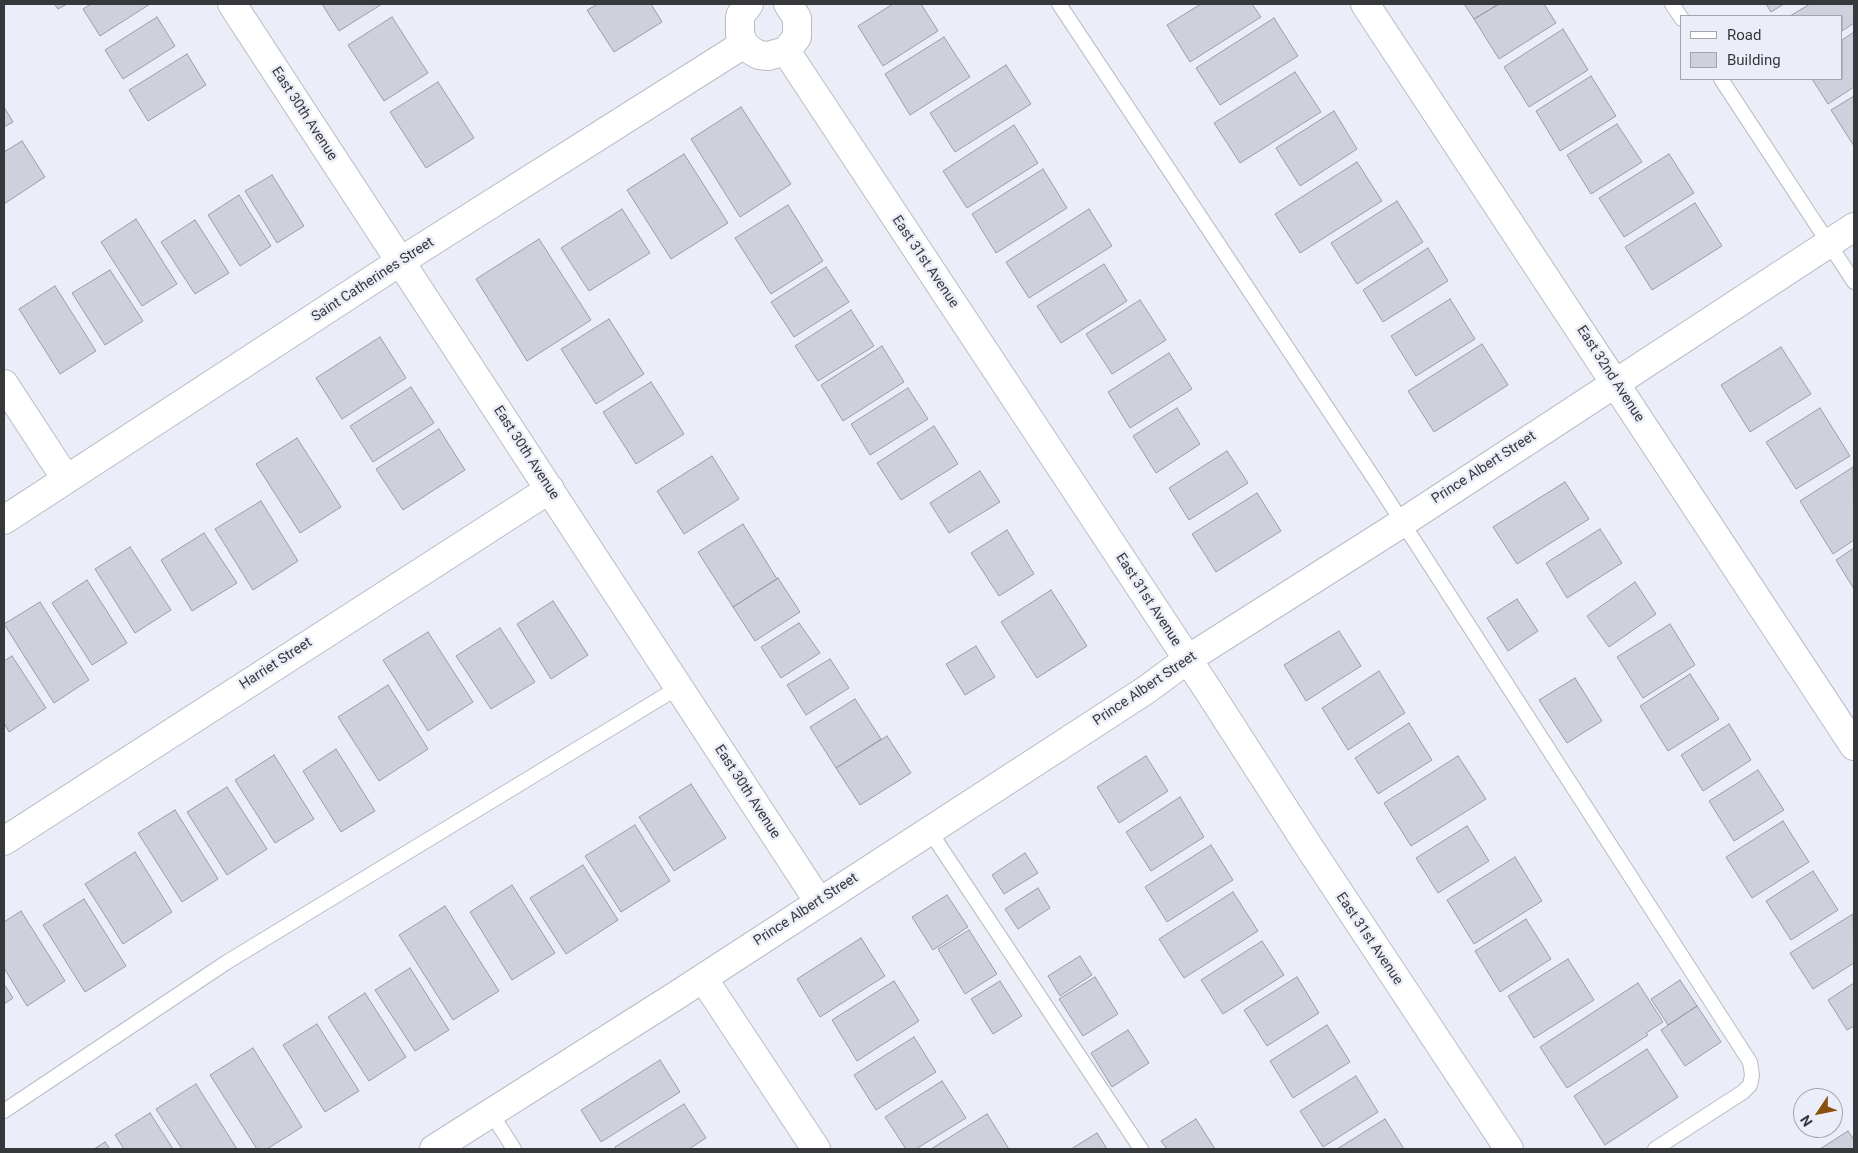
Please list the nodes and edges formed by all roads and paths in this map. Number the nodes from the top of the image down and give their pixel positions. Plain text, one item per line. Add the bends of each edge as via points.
1 (232, 4) edge
2 (749, 4) edge
3 (1059, 4) edge
4 (1364, 4) edge
5 (1672, 4) edge
6 (795, 6) edge
7 (1680, 16) edge
8 (744, 44) junction
9 (786, 51) junction
10 (1722, 80) edge
11 (1854, 227) edge
12 (1829, 243) junction
13 (401, 261) junction
14 (1854, 282) edge
15 (1615, 382) junction
16 (4, 384) edge
17 (66, 479) junction
18 (550, 489) junction
19 (4, 520) edge
20 (1402, 523) junction
21 (1188, 659) junction
22 (679, 686) junction
23 (1854, 746) edge
24 (929, 830) junction
25 (4, 841) edge
26 (818, 902) junction
27 (703, 978) junction
28 (4, 1112) edge
29 (491, 1113) junction
30 (434, 1149) edge
31 (514, 1149) edge
32 (816, 1149) edge
33 (1141, 1149) edge
34 (1509, 1149) edge
35 (1656, 1149) edge

1 - 13 street, East 30th Avenue
2 - 8 street via 738,25
3 - 20 lane
4 - 15 street, East 32nd Avenue
5 - 7 lane
6 - 9 street via 798,28 793,45
8 - 9 street via 759,55 778,55
8 - 13 street, Saint Catherines Street
9 - 21 street, East 31st Avenue
10 - 12 lane
11 - 12 street, Prince Albert Street
12 - 14 lane
12 - 15 street, Prince Albert Street
13 - 17 street, Saint Catherines Street
13 - 18 street, East 30th Avenue
15 - 20 street, Prince Albert Street
15 - 23 street, East 32nd Avenue
16 - 17 street
17 - 19 street, Saint Catherines Street
18 - 22 street, East 30th Avenue
18 - 25 street, Harriet Street
20 - 21 street, Prince Albert Street
20 - 35 lane via 1750,1062 1750,1085 1743,1092
21 - 24 street, Prince Albert Street via 1146,690
21 - 34 street, East 31st Avenue via 1306,844
22 - 26 street, East 30th Avenue
22 - 28 lane via 227,962
24 - 26 street, Prince Albert Street
24 - 33 lane
26 - 27 street, Prince Albert Street
27 - 29 street, Prince Albert Street
27 - 32 street
29 - 30 street, Prince Albert Street
29 - 31 lane

